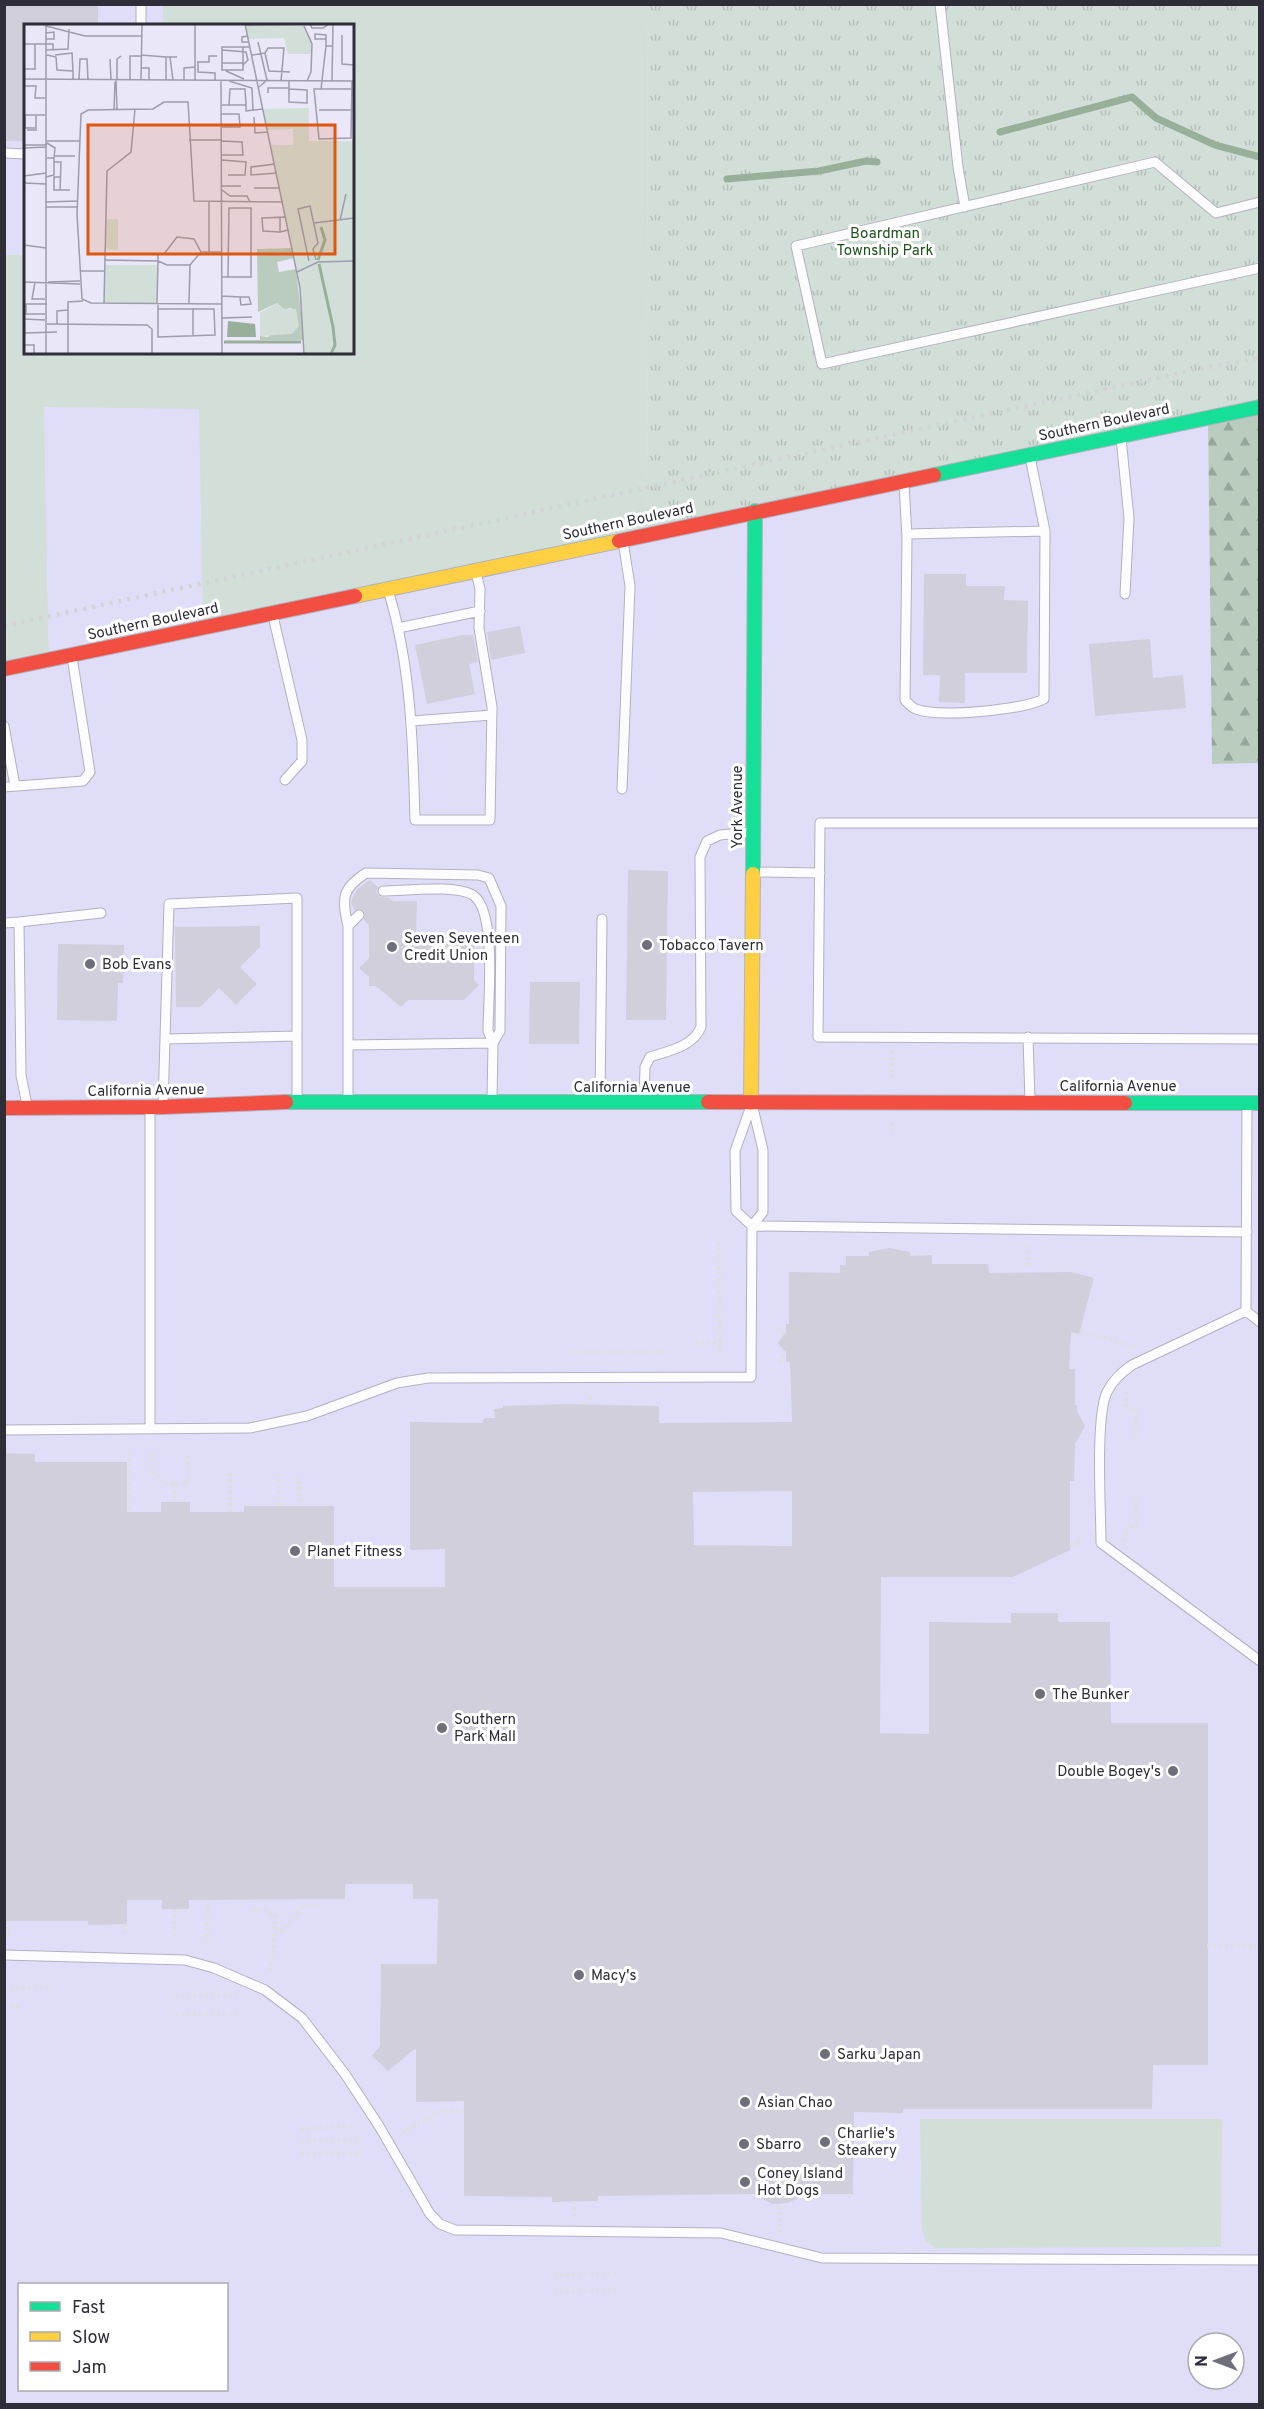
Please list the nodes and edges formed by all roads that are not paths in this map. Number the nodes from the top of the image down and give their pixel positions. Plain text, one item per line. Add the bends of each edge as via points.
1 (141, 4) edge
2 (940, 4) edge
3 (141, 24) edge
4 (4, 153) edge
5 (24, 154) edge
6 (1260, 202) edge
7 (965, 207) junction
8 (1260, 268) edge
9 (1260, 407) edge
10 (1121, 435) junction
11 (1029, 454) junction
12 (904, 480) junction
13 (755, 511) junction
14 (1045, 531) junction
15 (907, 534) junction
16 (622, 539) junction
17 (476, 570) junction
18 (387, 588) junction
19 (1125, 594) dead end
20 (480, 611) junction
21 (272, 612) junction
22 (398, 628) junction
23 (72, 655) junction
24 (4, 669) edge
25 (492, 715) junction
26 (412, 721) junction
27 (4, 726) edge
28 (285, 780) dead end
29 (15, 786) junction
30 (4, 787) edge
31 (622, 789) dead end
32 (1260, 823) edge
33 (753, 832) junction
34 (753, 872) junction
35 (820, 873) junction
36 (383, 891) dead end
37 (101, 913) dead end
38 (359, 915) dead end
39 (602, 919) dead end
40 (19, 922) junction
41 (4, 924) edge
42 (348, 926) junction
43 (297, 1036) junction
44 (1028, 1037) junction
45 (165, 1039) junction
46 (1260, 1039) edge
47 (493, 1043) junction
48 (348, 1045) junction
49 (297, 1102) junction
50 (348, 1102) junction
51 (492, 1103) junction
52 (600, 1103) junction
53 (644, 1103) junction
54 (752, 1103) junction
55 (1030, 1103) junction
56 (1254, 1103) edge
57 (4, 1107) edge
58 (27, 1107) junction
59 (156, 1107) junction
60 (752, 1226) junction
61 (1247, 1232) junction
62 (1246, 1311) junction
63 (1260, 1322) edge
64 (150, 1429) junction
65 (4, 1430) edge
66 (1260, 1661) edge
67 (4, 1955) edge
68 (1260, 2260) edge

1 - 3 lane
2 - 7 lane
4 - 5 lane
6 - 7 lane via 1216,213 1155,162
7 - 8 lane via 796,246 822,364
9 - 10 street, Southern Boulevard
10 - 11 street, Southern Boulevard
10 - 19 lane via 1129,518
11 - 12 street, Southern Boulevard
11 - 14 lane
12 - 13 street, Southern Boulevard
12 - 15 lane
13 - 16 street, Southern Boulevard
13 - 33 street, York Avenue
14 - 15 lane
14 - 15 lane via 1044,699 1032,705 950,713 915,709 905,700
16 - 17 street, Southern Boulevard
16 - 31 lane via 630,586
17 - 18 street, Southern Boulevard
17 - 20 lane
18 - 21 street, Southern Boulevard
18 - 22 lane
20 - 22 lane
20 - 25 lane
21 - 23 street, Southern Boulevard
21 - 28 lane via 302,740 302,761
22 - 26 lane
23 - 24 street, Southern Boulevard
23 - 29 lane via 90,772 83,781
25 - 26 lane
25 - 26 lane via 490,820 415,820
27 - 29 lane
29 - 30 lane
32 - 35 lane via 820,823
33 - 34 street, York Avenue
33 - 53 lane via 720,835 707,842 700,857 700,1027 698,1035 682,1047 650,1057 645,1067
34 - 35 lane
34 - 54 street, York Avenue
35 - 44 lane via 818,1037
36 - 47 lane via 458,891 475,896 485,913 488,1031
37 - 40 lane
38 - 42 lane
39 - 52 lane
40 - 41 lane
40 - 58 lane via 21,1075
42 - 47 lane via 342,901 352,882 366,873 478,874 489,878 501,906 500,1031
42 - 48 lane
43 - 45 lane
43 - 45 lane via 297,898 169,904
43 - 49 lane
44 - 46 lane
44 - 55 lane
45 - 59 lane
47 - 48 lane
47 - 51 lane
48 - 50 lane
49 - 50 street, California Avenue
49 - 59 street, California Avenue
50 - 51 street, California Avenue
51 - 52 street, California Avenue
52 - 53 street, California Avenue
53 - 54 street, California Avenue
54 - 55 street, California Avenue
54 - 60 lane via 763,1150 763,1212
54 - 60 lane via 735,1151 736,1211
55 - 56 street, California Avenue
56 - 61 lane
57 - 58 street, California Avenue
58 - 59 street, California Avenue
59 - 64 lane
60 - 61 lane
60 - 64 lane via 752,1377 428,1378 397,1383 280,1424
61 - 62 lane
62 - 63 lane
62 - 66 lane via 1132,1365 1116,1377 1106,1394 1101,1417 1101,1543
64 - 65 lane
67 - 68 lane via 185,1960 266,1990 302,2018 379,2126 430,2214 440,2224 455,2230 721,2233 822,2258

